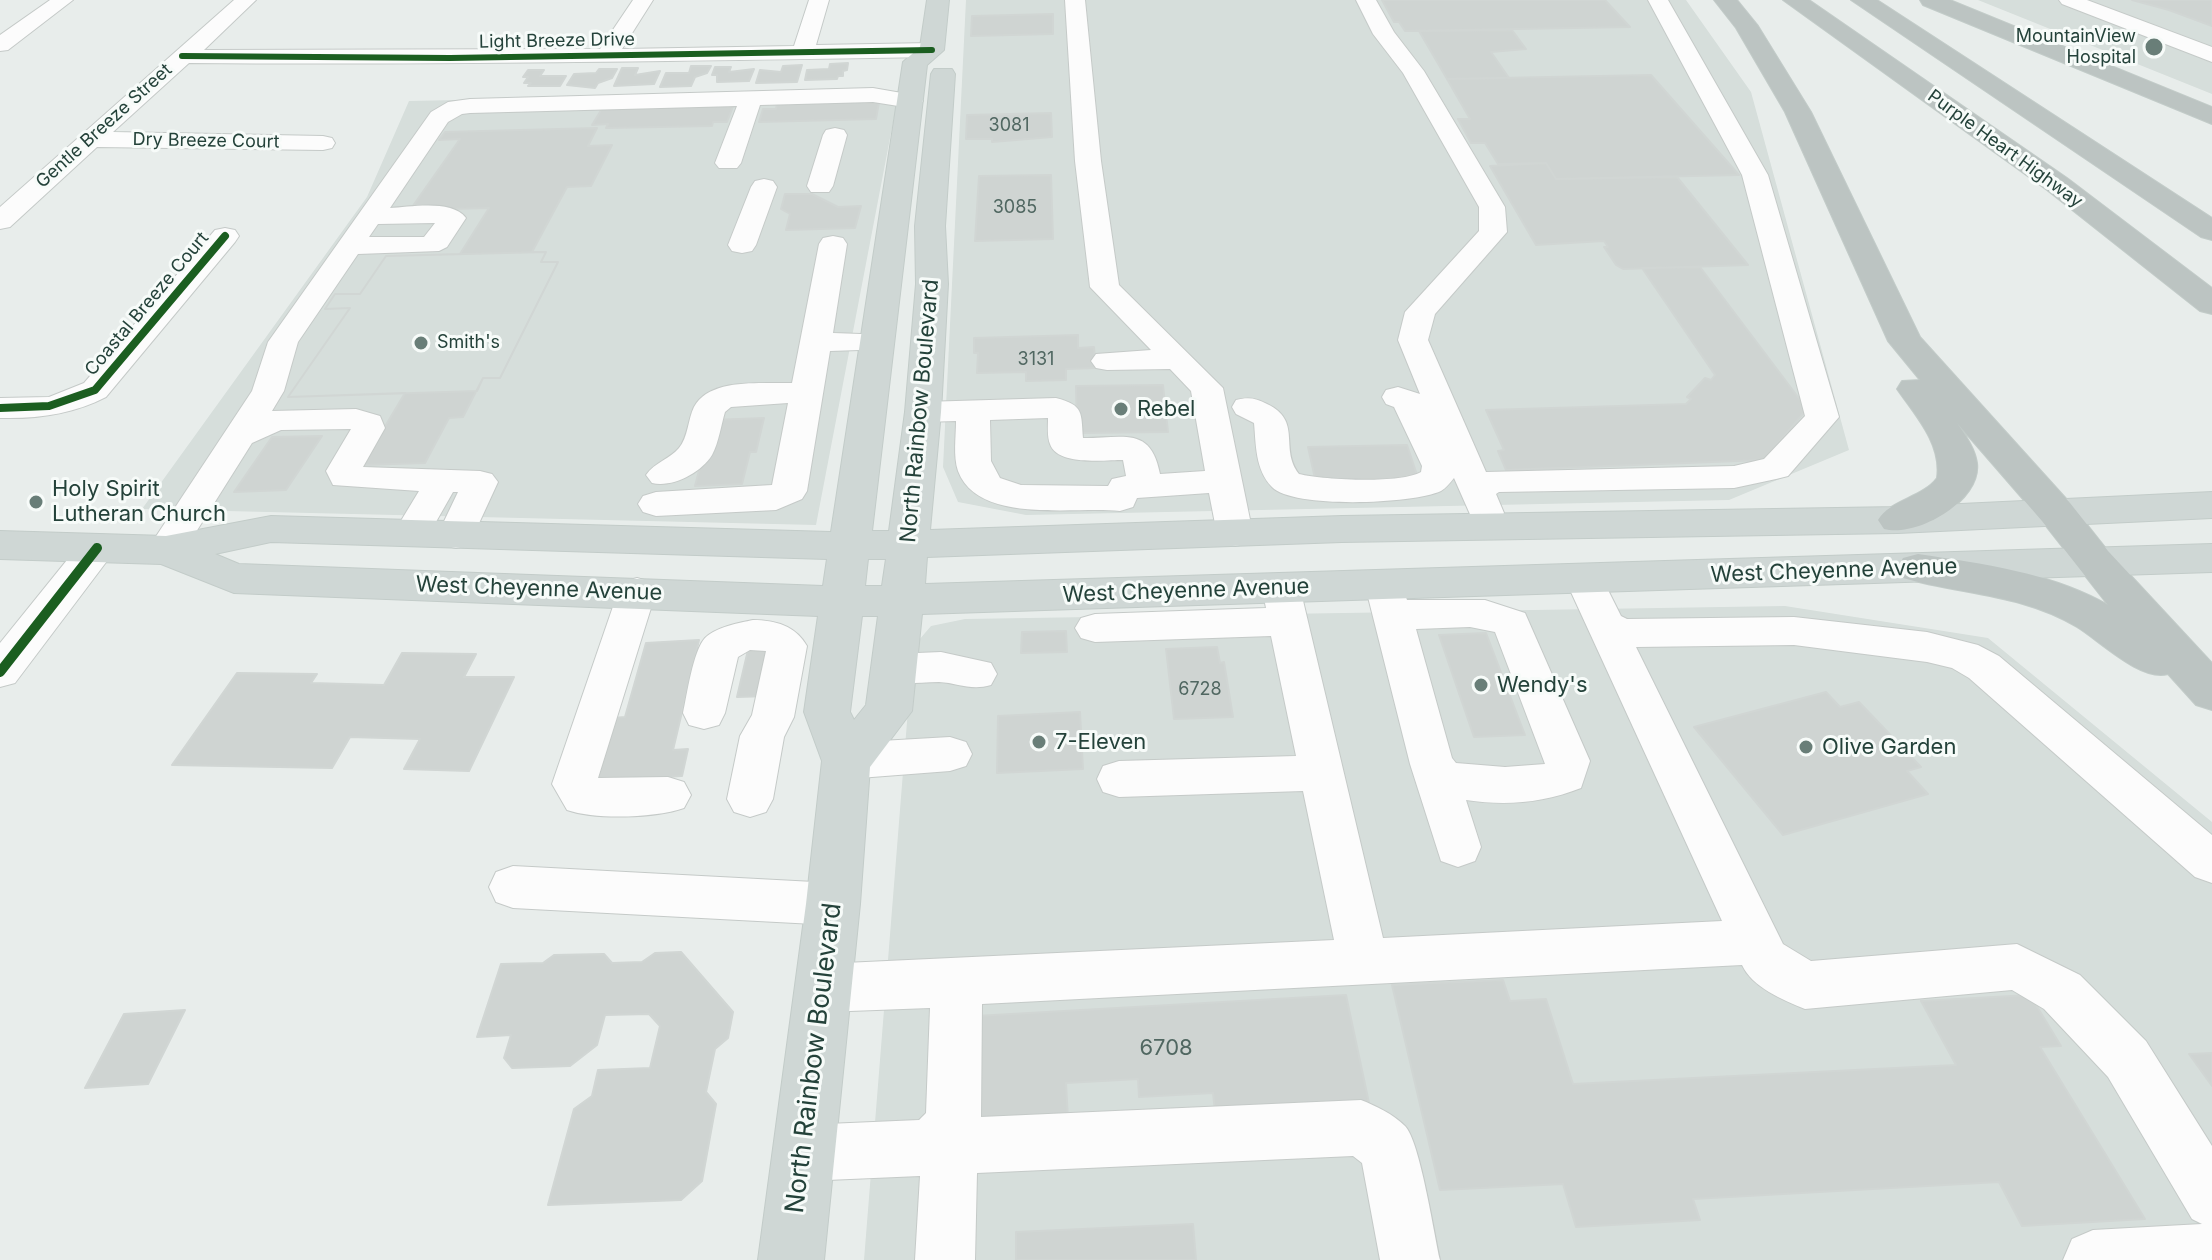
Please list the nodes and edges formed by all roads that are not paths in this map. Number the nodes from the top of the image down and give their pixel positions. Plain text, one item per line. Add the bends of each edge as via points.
1 (63, 0) edge
2 (246, 0) edge
3 (643, 0) edge
4 (819, 0) edge
5 (938, 0) edge
6 (1075, 0) edge
7 (1366, 0) edge
8 (1658, 0) edge
9 (1725, 0) edge
10 (1794, 0) edge
11 (1862, 0) edge
12 (1931, 0) edge
13 (2069, 0) edge
14 (0, 45) edge
15 (932, 50) junction
16 (803, 53) junction
17 (2212, 55) edge
18 (182, 56) junction
19 (606, 56) junction
20 (751, 98) junction
21 (911, 101) junction
22 (2212, 116) edge
23 (835, 135) dead end
24 (89, 139) junction
25 (323, 143) dead end
26 (919, 158) junction
27 (728, 163) dead end
28 (820, 186) dead end
29 (764, 187) dead end
30 (370, 216) junction
31 (0, 221) edge
32 (2212, 231) edge
33 (225, 236) dead end
34 (833, 244) dead end
35 (742, 245) dead end
36 (349, 246) junction
37 (2212, 304) edge
38 (1905, 341) junction
39 (814, 342) junction
40 (878, 342) junction
41 (1177, 359) junction
42 (1107, 361) dead end
43 (694, 382) dead end
44 (807, 392) junction
45 (1398, 397) dead end
46 (1248, 407) dead end
47 (0, 408) edge
48 (964, 410) junction
49 (923, 412) junction
50 (235, 438) junction
51 (1225, 481) junction
52 (916, 482) junction
53 (441, 483) junction
54 (1475, 489) junction
55 (660, 490) junction
56 (2212, 505) edge
57 (1132, 507) junction
58 (2056, 512) junction
59 (1898, 520) junction
60 (1493, 528) junction
61 (411, 534) junction
62 (1235, 534) junction
63 (456, 536) junction
64 (636, 541) junction
65 (991, 542) junction
66 (0, 545) edge
67 (909, 545) junction
68 (851, 546) junction
69 (97, 548) junction
70 (166, 550) junction
71 (2212, 558) edge
72 (2093, 561) junction
73 (1918, 568) junction
74 (295, 579) junction
75 (1584, 579) junction
76 (1496, 582) junction
77 (637, 592) junction
78 (1388, 597) junction
79 (750, 598) junction
80 (902, 600) junction
81 (841, 602) junction
82 (1284, 604) junction
83 (1511, 623) junction
84 (1606, 626) junction
85 (1095, 628) dead end
86 (735, 638) junction
87 (6, 656) edge
88 (894, 669) junction
89 (976, 674) dead end
90 (2212, 693) edge
91 (2212, 700) edge
92 (704, 713) dead end
93 (950, 754) dead end
94 (846, 761) junction
95 (1432, 764) junction
96 (1322, 773) junction
97 (1119, 779) dead end
98 (668, 795) dead end
99 (750, 799) dead end
100 (1458, 847) dead end
101 (2212, 863) edge
102 (513, 887) dead end
103 (833, 904) junction
104 (1756, 942) junction
105 (1364, 963) junction
106 (935, 983) junction
107 (823, 988) junction
108 (931, 1148) junction
109 (804, 1153) junction
110 (2212, 1199) edge
111 (2212, 1253) edge
112 (791, 1260) edge
113 (945, 1260) edge
114 (1410, 1260) edge
115 (2093, 1260) edge

1 - 14 street
2 - 18 street, Gentle Breeze Street
3 - 19 street
4 - 16 street
5 - 15 main road, North Rainbow Boulevard
6 - 41 street via 1105,287
7 - 54 street via 1492,207 1493,232 1420,312 1413,340
8 - 54 street via 1755,175 1822,417 1776,468 1734,477 1494,481
9 - 38 highway via 1798,112
10 - 37 highway, Purple Heart Highway via 2057,184
11 - 32 highway, Purple Heart Highway
12 - 22 highway
13 - 17 street
15 - 16 street, Light Breeze Drive
15 - 21 main road, North Rainbow Boulevard via 915,62
15 - 26 main road, North Rainbow Boulevard via 945,61
16 - 19 street, Light Breeze Drive
18 - 19 street, Light Breeze Drive
18 - 24 street, Gentle Breeze Street
20 - 21 street via 873,95
20 - 27 street
20 - 30 street via 456,107 439,117
21 - 26 main road, North Rainbow Boulevard
23 - 28 street
24 - 25 street, Dry Breeze Court
24 - 31 street, Gentle Breeze Street
26 - 40 main road, North Rainbow Boulevard
26 - 49 main road, North Rainbow Boulevard via 932,284
29 - 35 street
30 - 36 street
30 - 36 street via 452,218 429,245
33 - 47 street, Coastal Breeze Court via 95,390 41,410
34 - 39 street
36 - 50 street via 283,342 268,391
38 - 58 highway
38 - 59 highway via 1905,375 1953,444 1960,470 1952,490 1929,508
39 - 40 street
39 - 44 street
40 - 68 main road, North Rainbow Boulevard
41 - 42 street
41 - 51 street via 1207,388
43 - 55 street
44 - 55 street via 719,400 710,408 696,452
44 - 55 street via 789,491 783,496
45 - 46 street via 1408,401 1439,466 1430,483 1326,490 1289,484 1280,474 1270,418
48 - 49 street
48 - 57 street via 973,418 976,473 987,486 1034,498
48 - 57 street via 1056,408 1064,412 1067,445 1139,453 1144,479
49 - 52 main road, North Rainbow Boulevard
50 - 53 street via 275,420 356,419 368,428 343,471 345,477
50 - 70 street
51 - 57 street
51 - 62 street
52 - 65 main road via 934,507
52 - 67 main road, North Rainbow Boulevard
53 - 61 street
53 - 63 street via 480,482
54 - 60 street
55 - 64 street
56 - 58 main road, West Cheyenne Avenue
57 - 62 main road, West Cheyenne Avenue
57 - 65 main road, West Cheyenne Avenue
58 - 59 main road, West Cheyenne Avenue
58 - 72 highway
59 - 60 main road, West Cheyenne Avenue
60 - 62 main road, West Cheyenne Avenue
61 - 63 main road, West Cheyenne Avenue
61 - 70 main road, West Cheyenne Avenue via 271,529
63 - 64 main road, West Cheyenne Avenue
63 - 74 main road via 415,554
64 - 68 main road, West Cheyenne Avenue
65 - 67 main road, West Cheyenne Avenue
66 - 69 main road, West Cheyenne Avenue
67 - 68 main road, West Cheyenne Avenue
67 - 80 main road, North Rainbow Boulevard
68 - 81 main road, North Rainbow Boulevard
69 - 70 main road, West Cheyenne Avenue
69 - 87 street
70 - 74 main road, West Cheyenne Avenue via 234,578
71 - 72 main road, West Cheyenne Avenue
72 - 73 main road, West Cheyenne Avenue
72 - 90 highway
73 - 75 main road, West Cheyenne Avenue
73 - 91 highway via 2022,587 2064,601 2106,623
74 - 77 main road, West Cheyenne Avenue
75 - 76 main road, West Cheyenne Avenue
75 - 84 street
76 - 78 main road, West Cheyenne Avenue
76 - 83 street
77 - 79 main road, West Cheyenne Avenue
77 - 98 street via 574,784 583,797
78 - 82 main road, West Cheyenne Avenue
78 - 83 street via 1406,615 1493,615
78 - 95 street
79 - 81 main road, West Cheyenne Avenue
79 - 86 street
80 - 81 main road, West Cheyenne Avenue
80 - 82 main road, West Cheyenne Avenue
80 - 88 main road, North Rainbow Boulevard
81 - 94 main road, North Rainbow Boulevard via 827,712
82 - 85 street
82 - 96 street
83 - 95 street via 1568,761 1565,775 1551,783 1470,785 1442,778
84 - 101 street via 1623,633 1794,631 1964,656 1984,667
84 - 104 street
86 - 92 street via 719,649
86 - 99 street via 727,704 762,736
88 - 89 street via 941,667
88 - 94 main road, North Rainbow Boulevard via 889,711
93 - 94 street
94 - 103 main road, North Rainbow Boulevard
95 - 100 street
96 - 97 street
96 - 105 street
102 - 103 street
103 - 107 main road, North Rainbow Boulevard
104 - 105 street
104 - 110 street via 1765,960 1805,985 2017,967 2062,992 2127,1059
105 - 106 street
106 - 107 street
106 - 108 street via 956,997 953,1124
107 - 109 main road, North Rainbow Boulevard
108 - 109 street
108 - 113 street via 949,1163
108 - 114 street via 1361,1128 1387,1147
109 - 112 main road, North Rainbow Boulevard
111 - 115 street

